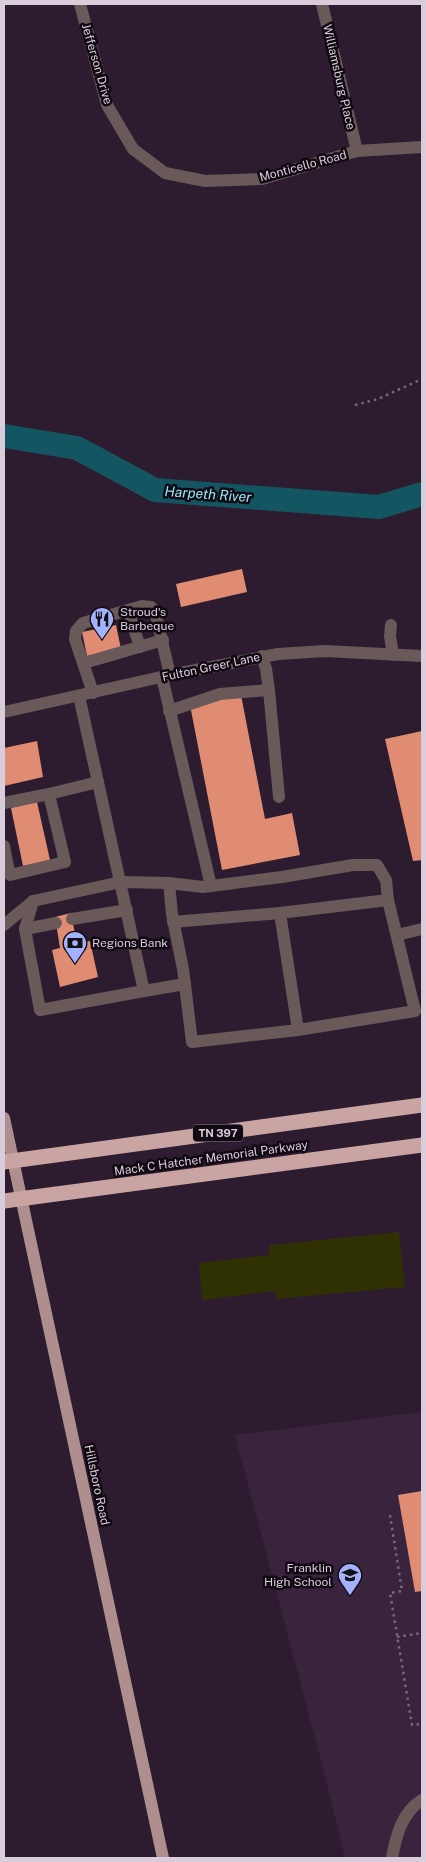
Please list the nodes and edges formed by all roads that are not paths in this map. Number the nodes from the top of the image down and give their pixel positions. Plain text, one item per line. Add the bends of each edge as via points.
1 (80, 4) edge
2 (322, 4) edge
3 (422, 147) edge
4 (133, 149) joint
5 (357, 151) junction
6 (128, 610) junction
7 (391, 625) dead end
8 (163, 640) junction
9 (140, 647) junction
10 (393, 654) junction
11 (262, 656) junction
12 (422, 656) edge
13 (84, 663) junction
14 (166, 676) junction
15 (269, 690) junction
16 (93, 693) junction
17 (79, 696) junction
18 (169, 710) junction
19 (4, 712) edge
20 (98, 782) junction
21 (49, 794) junction
22 (279, 797) dead end
23 (4, 803) edge
24 (4, 846) edge
25 (5, 862) edge
26 (116, 883) junction
27 (169, 883) junction
28 (210, 886) junction
29 (388, 900) junction
30 (33, 901) junction
31 (127, 910) junction
32 (280, 913) junction
33 (72, 919) dead end
34 (173, 922) junction
35 (56, 923) dead end
36 (4, 925) edge
37 (25, 928) junction
38 (422, 929) edge
39 (397, 935) junction
40 (184, 984) junction
41 (144, 991) junction
42 (298, 1030) junction
43 (422, 1105) edge
44 (4, 1118) edge
45 (422, 1145) edge
46 (8, 1161) edge
47 (22, 1198) junction
48 (4, 1201) edge
49 (422, 1800) edge
50 (163, 1858) edge
51 (392, 1858) edge

1 - 4 street, Jefferson Drive via 108,105
2 - 5 street, Williamsburg Place
3 - 5 street, Monticello Road
4 - 5 street, Monticello Road via 165,173 205,181 262,178
6 - 8 street via 142,606 156,611
6 - 9 street
6 - 13 street via 83,623 76,631
7 - 10 street
8 - 9 street
8 - 14 street
9 - 13 street
10 - 11 street, Fulton Greer Lane via 311,651
10 - 12 street, Fulton Greer Lane
11 - 14 street, Fulton Greer Lane
11 - 15 street
13 - 16 street
14 - 16 street, Fulton Greer Lane
14 - 18 street
15 - 18 street via 220,694
15 - 22 street
16 - 17 street, Fulton Greer Lane
17 - 19 street, Fulton Greer Lane
17 - 20 street
18 - 28 street
20 - 21 street
20 - 26 street
21 - 23 street
21 - 25 street via 65,862 10,875
24 - 25 street
26 - 27 street
26 - 30 street
26 - 31 street
27 - 28 street
27 - 34 street
28 - 29 street via 353,865 377,865 386,880
29 - 32 street
29 - 39 street
30 - 36 street
30 - 37 street
31 - 33 street
31 - 41 street
32 - 34 street
32 - 42 street
34 - 40 street
35 - 37 street
37 - 41 street via 40,1010
38 - 39 street
39 - 42 street via 415,1011
40 - 41 street
40 - 42 street via 192,1042
43 - 46 highway, Mack C Hatcher Memorial Parkway / TN 397
44 - 46 main road, Hillsboro Road
45 - 47 highway, Mack C Hatcher Memorial Parkway
46 - 47 main road, Hillsboro Road
47 - 48 highway, Mack C Hatcher Memorial Parkway
47 - 50 main road, Hillsboro Road
49 - 51 street via 409,1811 400,1828

